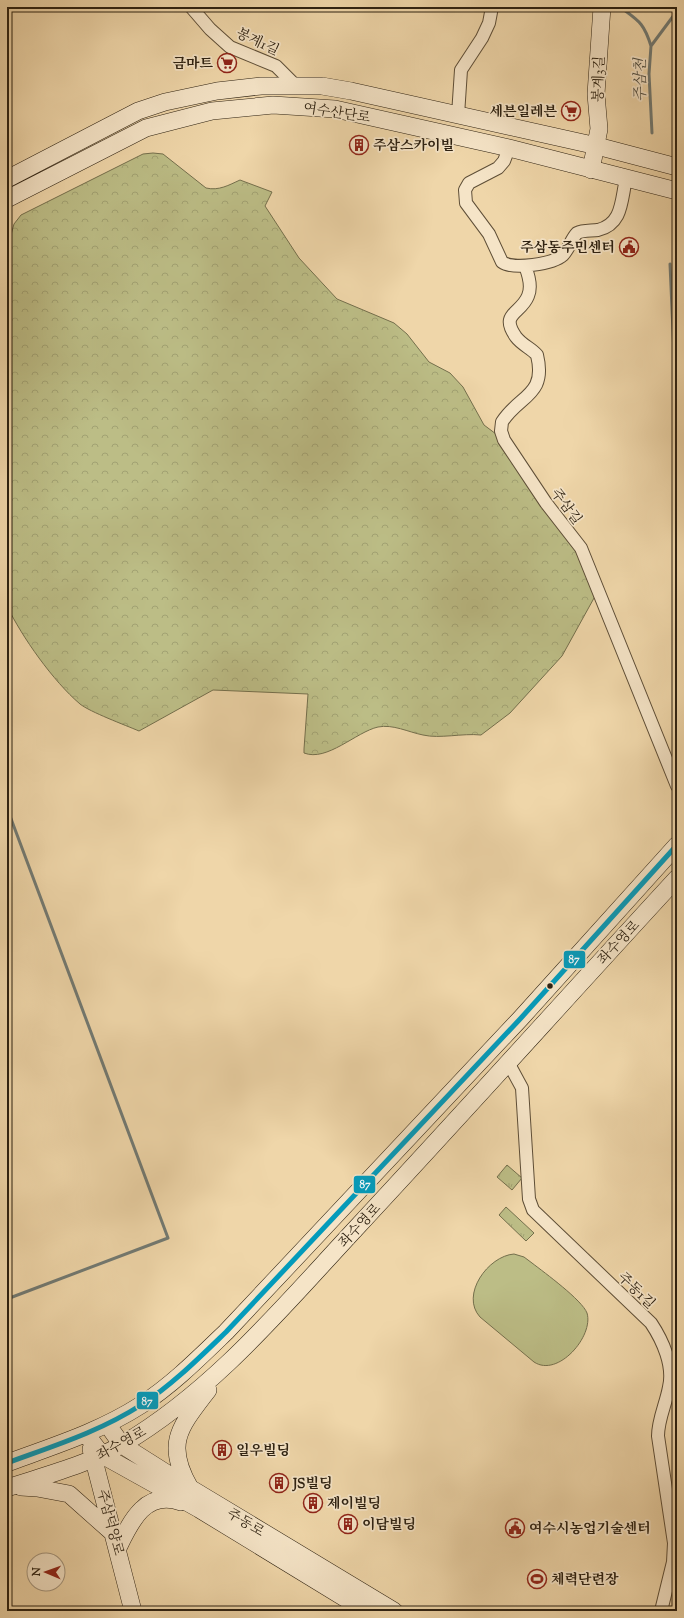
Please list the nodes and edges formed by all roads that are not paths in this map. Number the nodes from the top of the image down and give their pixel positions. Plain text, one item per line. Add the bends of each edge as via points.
1 (192, 7) edge
2 (492, 7) edge
3 (601, 9) edge
4 (295, 85) junction
5 (294, 106) junction
6 (458, 115) junction
7 (596, 146) junction
8 (509, 148) junction
9 (677, 166) edge
10 (591, 170) junction
11 (7, 179) edge
12 (626, 179) junction
13 (677, 191) edge
14 (7, 199) edge
15 (525, 266) junction
16 (677, 786) edge
17 (677, 845) edge
18 (677, 878) edge
19 (509, 1064) junction
20 (227, 1365) junction
21 (107, 1424) junction
22 (86, 1434) junction
23 (122, 1445) junction
24 (98, 1457) junction
25 (7, 1462) edge
26 (10, 1487) edge
27 (190, 1488) junction
28 (199, 1509) junction
29 (116, 1541) junction
30 (133, 1611) edge
31 (366, 1611) edge
32 (394, 1611) edge
33 (661, 1611) edge

1 - 4 street, 봉계1길 via 227,45 276,66
2 - 6 street via 489,23 482,38 461,70
3 - 7 street, 봉계3길 via 596,94 599,129
4 - 5 street
4 - 6 street, 여수산단로 via 338,88
4 - 11 street, 여수산단로 via 217,91 150,106
5 - 8 street, 여수산단로 via 335,109
5 - 14 street, 여수산단로 via 240,107 201,113 164,123 138,132
6 - 7 street, 여수산단로
7 - 9 street, 여수산단로
7 - 10 street, 봉계3길
8 - 10 street, 여수산단로
8 - 15 street via 498,168 467,185 465,201 489,234 502,262 507,265
10 - 12 street, 여수산단로
12 - 13 street, 여수산단로
12 - 15 street via 618,216 613,223 575,235 562,256
15 - 16 street, 주삼길 via 530,291 525,302 510,316 510,321 517,338 537,355 539,377 535,389 502,422 502,435 546,503 581,548
17 - 21 street, 좌수영로 via 521,1018 226,1332 183,1374 140,1405
18 - 19 street, 좌수영로
19 - 20 street, 좌수영로
19 - 33 street, 주동1길 via 522,1088 529,1199 533,1210 651,1323 660,1337 670,1370 658,1436 674,1543 673,1562
20 - 23 street, 좌수영로 via 169,1413
20 - 27 street via 186,1419 179,1434 177,1458 180,1470
21 - 22 street, 좌수영로
21 - 23 street, 주동로
22 - 24 street, 주동로
22 - 25 street, 좌수영로
23 - 24 street, 좌수영로
23 - 27 street, 주동로
24 - 26 street, 좌수영로
24 - 28 street, 주동로
24 - 29 street, 주삼덕양로
26 - 29 street via 38,1488 69,1494
27 - 32 street, 주동로
28 - 29 street via 172,1500 150,1504 133,1518
28 - 31 street, 주동로
29 - 30 street, 주삼덕양로

